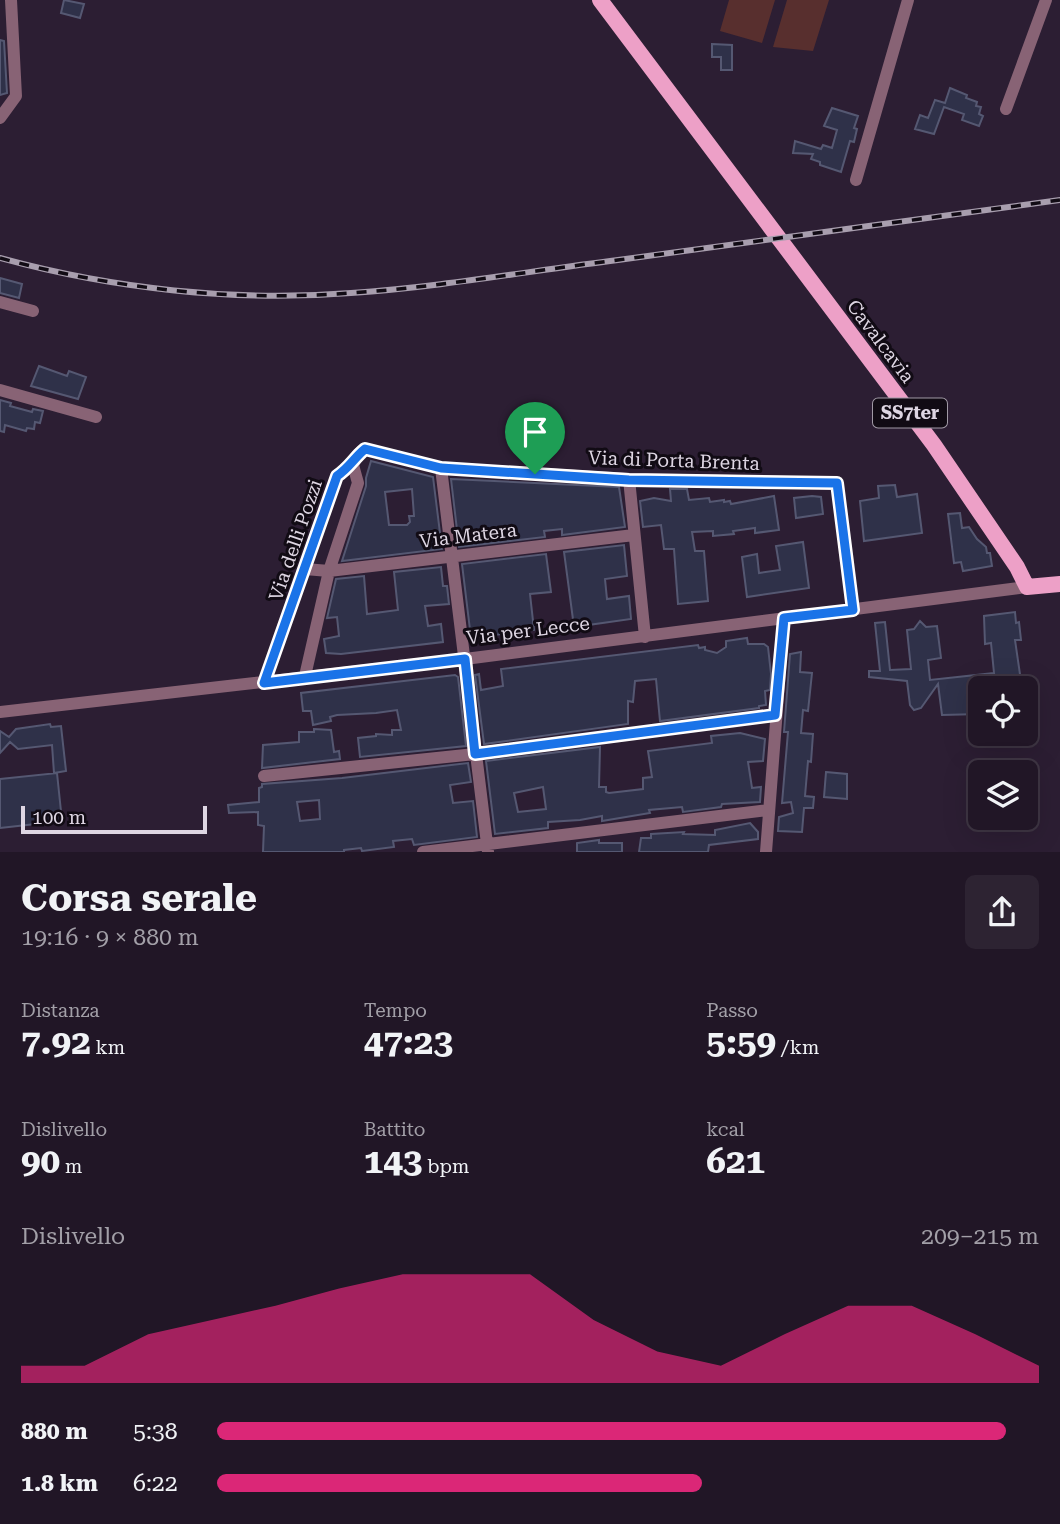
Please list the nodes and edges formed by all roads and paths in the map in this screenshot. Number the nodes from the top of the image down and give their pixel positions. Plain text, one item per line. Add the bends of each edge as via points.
1 (11, 0) edge
2 (600, 0) edge
3 (908, 0) edge
4 (1046, 0) edge
5 (6, 26) edge
6 (1006, 109) dead end
7 (0, 118) edge
8 (856, 180) dead end
9 (0, 302) edge
10 (33, 311) dead end
11 (0, 390) edge
12 (96, 416) dead end
13 (352, 465) junction
14 (441, 468) junction
15 (629, 480) junction
16 (634, 535) junction
17 (451, 557) junction
18 (305, 569) junction
19 (329, 571) junction
20 (1060, 584) edge
21 (1027, 587) junction
22 (853, 610) junction
23 (784, 618) junction
24 (645, 637) junction
25 (465, 659) junction
26 (305, 676) junction
27 (264, 683) junction
28 (0, 712) edge
29 (775, 715) junction
30 (475, 754) junction
31 (264, 776) dead end
32 (768, 810) junction
33 (487, 848) edge
34 (423, 852) edge
35 (766, 852) edge

1 - 5 street
2 - 21 main road, Cavalcavia / SS7ter via 934,445
3 - 8 street
4 - 6 street
5 - 7 street via 16,96
9 - 10 street
11 - 12 street
13 - 14 street, Via di Porta Brenta via 365,449
13 - 18 street, Via delli Pozzi via 337,476
13 - 19 street via 358,483
14 - 15 street, Via di Porta Brenta
14 - 17 street
15 - 16 street
15 - 22 street, Via di Porta Brenta via 837,483
16 - 17 street, Via Matera
16 - 24 street
17 - 19 street, Via Matera
17 - 25 street
18 - 19 street, Via Matera
18 - 27 street, Via delli Pozzi
19 - 26 street
20 - 21 main road, Via per Lecce
21 - 22 street, Via per Lecce
22 - 23 street, Via per Lecce
23 - 24 street, Via per Lecce
23 - 29 street
24 - 25 street, Via per Lecce
25 - 26 street, Via per Lecce
25 - 30 street
26 - 27 street, Via per Lecce
27 - 28 street, Via per Lecce
29 - 30 street
29 - 32 street
30 - 31 street
30 - 33 street
32 - 33 street
32 - 35 street
33 - 34 street

